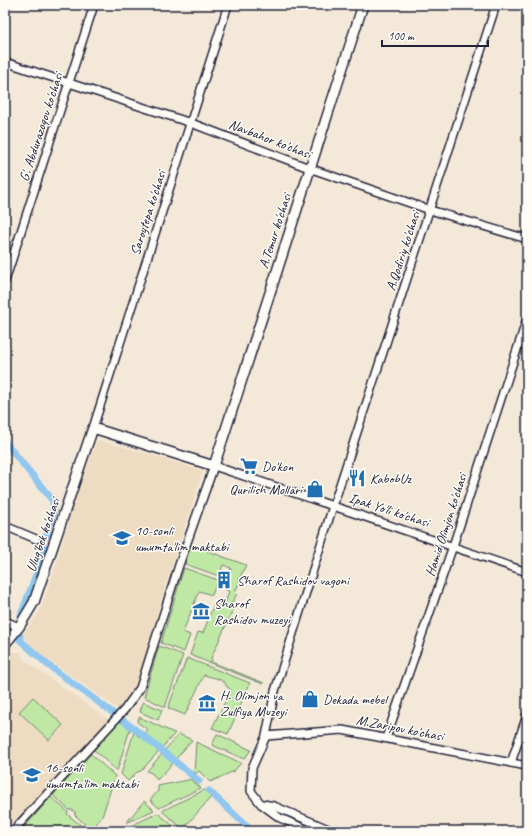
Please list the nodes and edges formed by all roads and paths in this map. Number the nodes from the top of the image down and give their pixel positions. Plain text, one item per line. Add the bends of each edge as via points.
1 (94, 5) edge
2 (228, 5) edge
3 (363, 5) edge
4 (496, 5) edge
5 (5, 62) edge
6 (70, 82) junction
7 (191, 122) junction
8 (310, 168) junction
9 (430, 210) junction
10 (527, 239) edge
11 (5, 281) edge
12 (527, 319) edge
13 (93, 428) junction
14 (214, 466) junction
15 (333, 506) junction
16 (5, 526) edge
17 (36, 539) dead end
18 (453, 546) junction
19 (527, 572) edge
20 (5, 621) edge
21 (19, 628) junction
22 (5, 644) edge
23 (527, 715) edge
24 (266, 736) junction
25 (386, 738) junction
26 (510, 763) junction
27 (527, 766) edge
28 (261, 804) junction
29 (13, 831) edge
30 (310, 831) edge
31 (333, 831) edge

1 - 6 street, G'. Abdurazoqov ko'chasi
2 - 7 street, Saroytepa ko'chasi
3 - 8 main road, A.Temur ko'chasi
4 - 9 street, A.Qodiriy ko'chasi
5 - 6 street, Navbahor ko'chasi
6 - 7 street, Navbahor ko'chasi
6 - 11 street, G'. Abdurazoqov ko'chasi
7 - 8 street, Navbahor ko'chasi
7 - 13 street, Saroytepa ko'chasi
8 - 9 street, Navbahor ko'chasi
8 - 14 main road, A.Temur ko'chasi
9 - 10 street, Navbahor ko'chasi
9 - 15 street, A.Qodiriy ko'chasi
12 - 18 street, Hamid Olimjon ko'chasi
13 - 14 main road
13 - 21 main road, Ulug'bek ko'chasi via 34,602
14 - 15 street, Ipak Yo'li ko'chasi
14 - 29 street via 140,688 125,709
15 - 18 street, Ipak Yo'li ko'chasi
15 - 24 street, A.Qodiriy ko'chasi via 275,691
16 - 17 street
18 - 19 street, Ipak Yo'li ko'chasi
18 - 25 street, Hamid Olimjon ko'chasi
20 - 21 street
21 - 22 main road, Ulug'bek ko'chasi
23 - 26 street
24 - 25 street, M.Zaripov ko'chasi via 342,730
24 - 28 street, A.Qodiriy ko'chasi via 252,768 251,791
25 - 26 street, M.Zaripov ko'chasi
26 - 27 street, M.Zaripov ko'chasi
28 - 30 street via 280,818
28 - 31 street via 274,806

